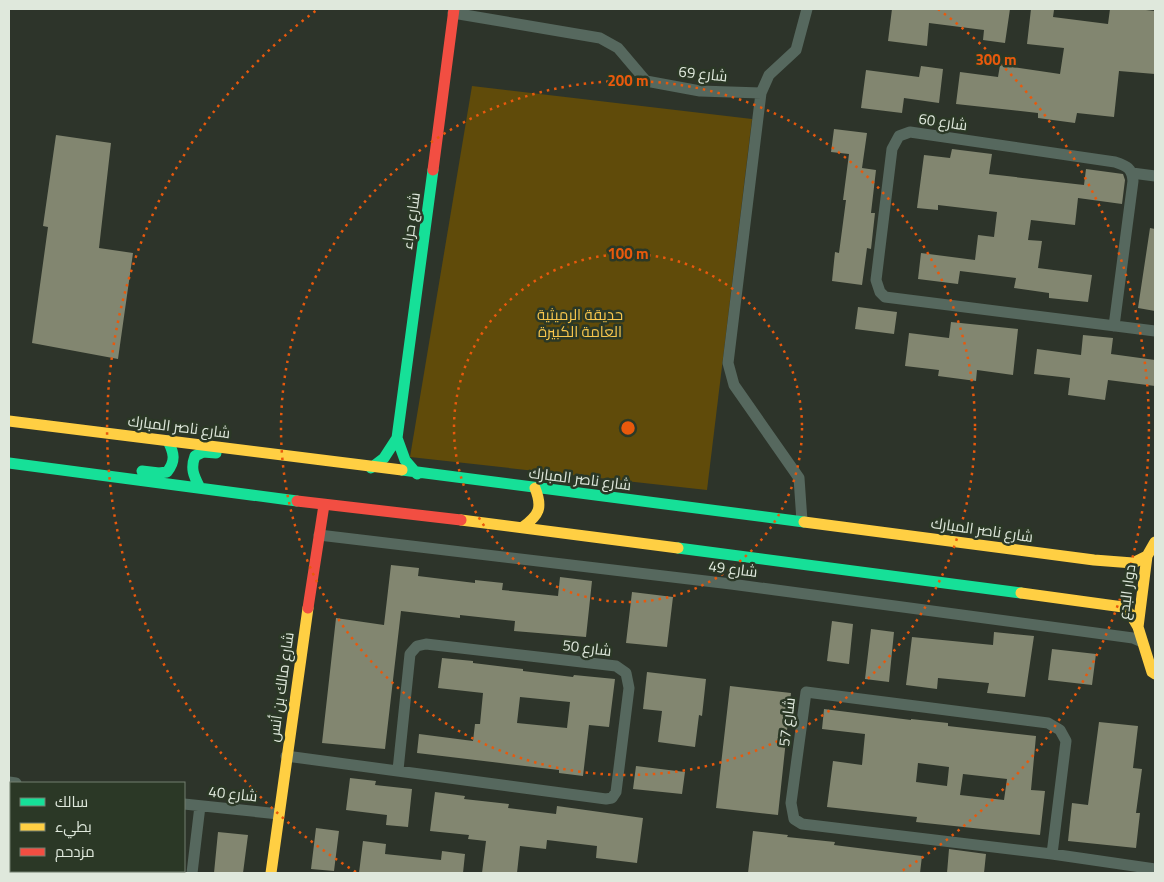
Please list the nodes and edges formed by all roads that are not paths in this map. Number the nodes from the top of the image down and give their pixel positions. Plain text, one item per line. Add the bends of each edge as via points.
1 (807, 9) edge
2 (454, 11) edge
3 (761, 93) junction
4 (1132, 173) junction
5 (1155, 176) edge
6 (1114, 326) junction
7 (1155, 331) edge
8 (9, 421) edge
9 (397, 438) junction
10 (168, 441) junction
11 (242, 451) junction
12 (9, 462) edge
13 (372, 468) junction
14 (81, 472) junction
15 (417, 474) junction
16 (200, 488) junction
17 (535, 488) junction
18 (324, 506) junction
19 (802, 521) junction
20 (523, 527) junction
21 (319, 535) junction
22 (1155, 542) edge
23 (1147, 556) junction
24 (1138, 627) junction
25 (1142, 642) junction
26 (1154, 675) edge
27 (286, 756) junction
28 (398, 770) junction
29 (185, 804) edge
30 (200, 806) junction
31 (279, 814) junction
32 (1052, 854) junction
33 (1155, 869) edge
34 (192, 873) edge
35 (271, 873) edge

1 - 3 street via 796,50 769,75
2 - 3 street, شارع 69 via 600,38 618,48 646,81 700,91
2 - 9 street, شارع حراء
3 - 19 street via 728,363 734,385 799,478
4 - 5 street
4 - 6 street
4 - 6 street, شارع 60 via 1128,167 1115,162 910,132 899,136 892,148 876,280 885,297
6 - 7 street, شارع 60
8 - 10 street, شارع ناصر المبارك
9 - 13 street, شارع حراء via 390,452
9 - 15 street, شارع حراء via 405,460
10 - 11 street, شارع ناصر المبارك
10 - 14 street via 175,454 174,464 167,472 105,466
11 - 13 street, شارع ناصر المبارك
11 - 16 street via 229,454 203,452 195,456 192,473
12 - 14 street
13 - 15 street, شارع ناصر المبارك
14 - 16 street
15 - 17 street, شارع ناصر المبارك
16 - 18 street
17 - 19 street, شارع ناصر المبارك
17 - 20 street via 540,500 536,517
18 - 20 street
18 - 21 street, شارع مالك بن أنس
19 - 23 street, شارع ناصر المبارك via 1094,560 1133,563
20 - 24 street via 1123,607
21 - 25 street, شارع 49 via 731,584 1133,638
21 - 27 street, شارع مالك بن أنس
22 - 23 street, دوار البدع
23 - 24 street, دوار البدع
24 - 25 street, دوار البدع
25 - 26 street, دوار البدع
27 - 28 street, شارع 50
27 - 31 street, شارع مالك بن أنس
28 - 28 street, شارع 50 via 612,798 616,792 629,688 626,672 616,666 426,644 417,646 410,654
29 - 30 street, شارع 40
30 - 31 street, شارع 40
30 - 34 street
31 - 35 street, شارع مالك بن أنس
32 - 32 street, شارع 57 via 802,824 794,819 791,803 806,692 1048,723 1060,730 1066,741
32 - 33 street, شارع 57

